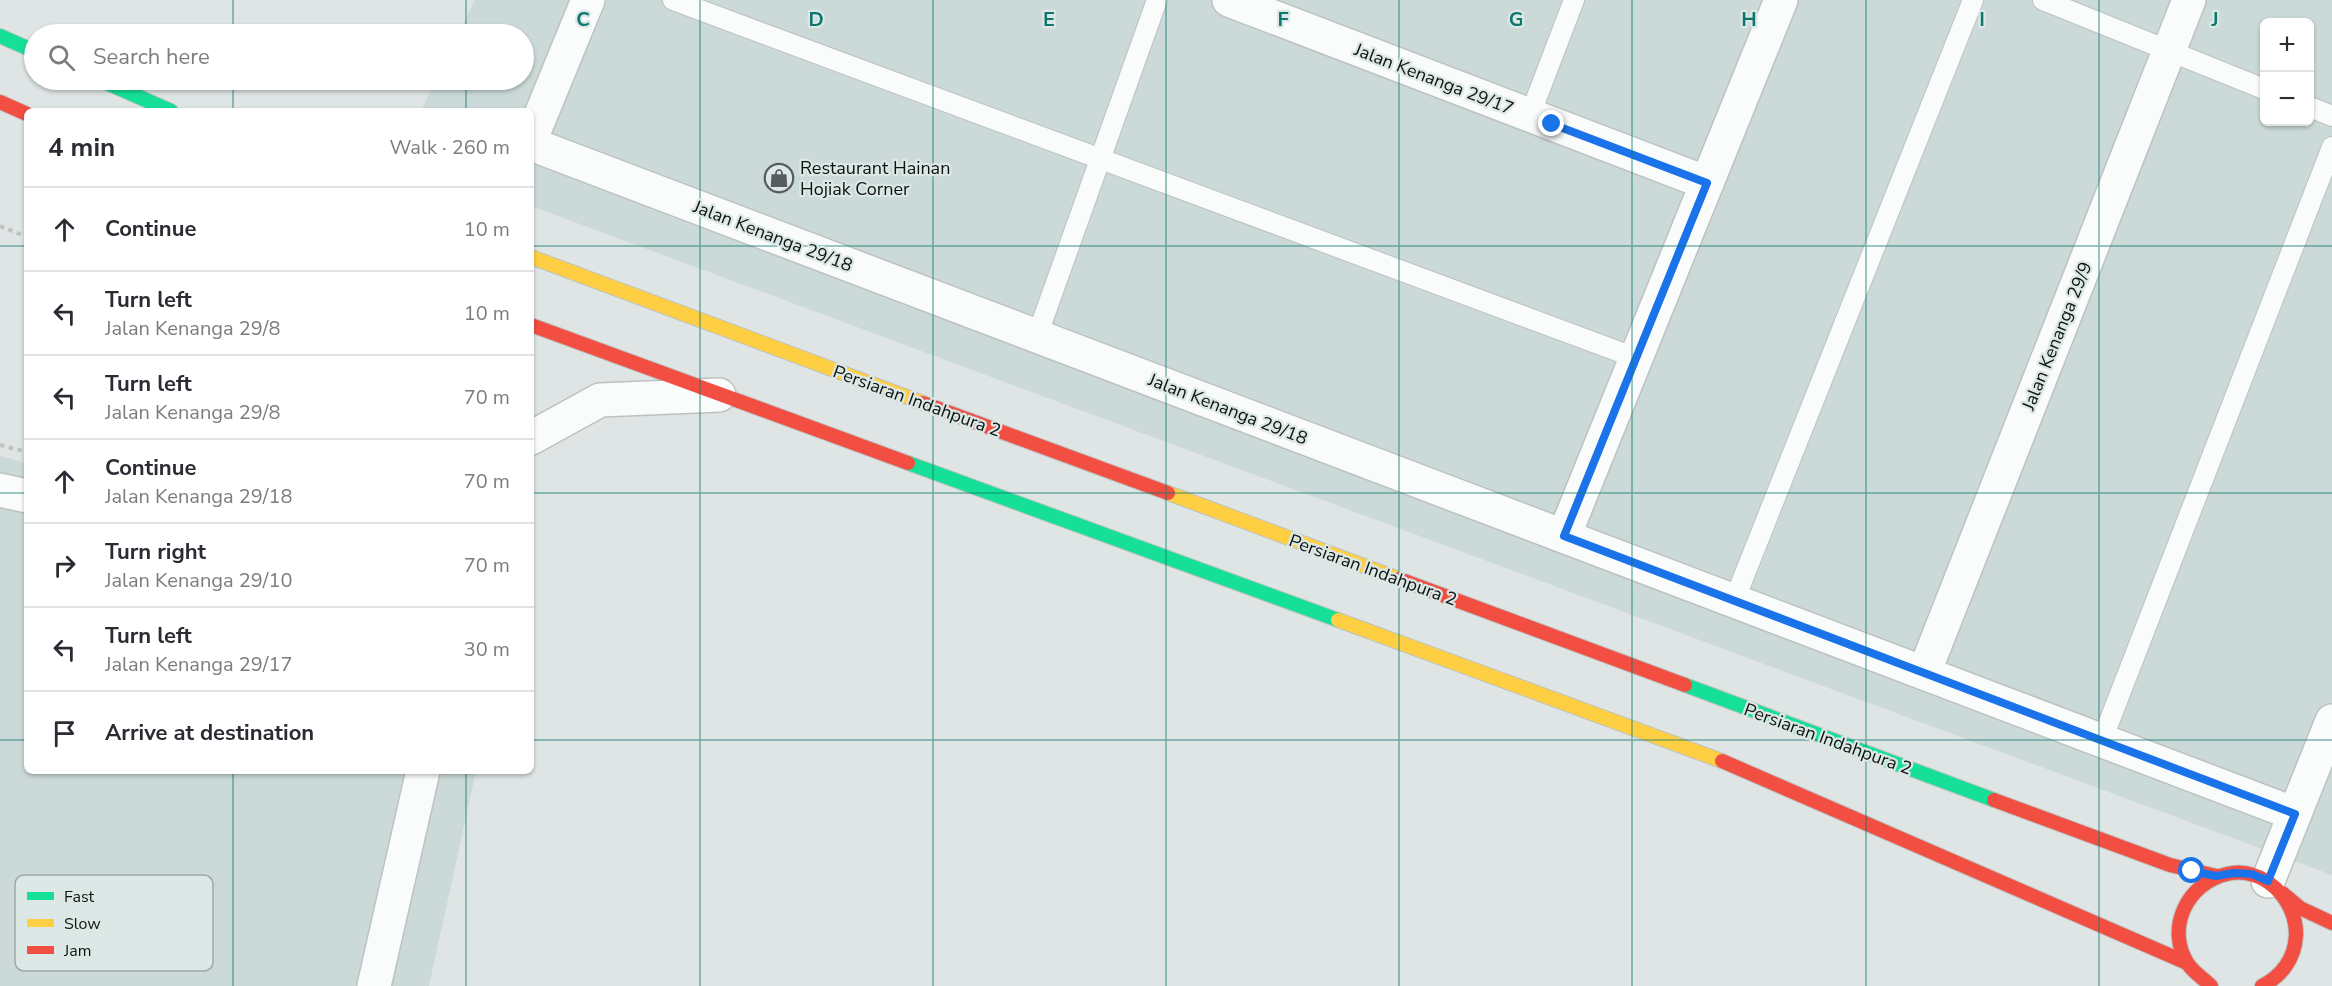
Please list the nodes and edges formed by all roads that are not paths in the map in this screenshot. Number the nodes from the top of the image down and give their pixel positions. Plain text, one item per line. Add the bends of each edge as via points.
1 (588, 0) edge
2 (674, 0) edge
3 (1157, 0) edge
4 (1229, 0) edge
5 (1574, 0) edge
6 (1781, 0) edge
7 (1973, 0) edge
8 (2043, 0) edge
9 (2189, 0) edge
10 (0, 36) edge
11 (24, 47) edge
12 (2170, 50) junction
13 (2260, 86) edge
14 (123, 90) edge
15 (0, 102) edge
16 (164, 108) edge
17 (2314, 109) edge
18 (24, 113) edge
19 (1530, 115) junction
20 (2332, 116) edge
21 (534, 132) edge
22 (534, 145) edge
23 (2332, 147) edge
24 (1100, 160) junction
25 (1707, 183) junction
26 (534, 258) edge
27 (534, 326) edge
28 (1037, 336) junction
29 (1636, 358) junction
30 (719, 394) junction
31 (534, 436) edge
32 (0, 490) edge
33 (24, 495) edge
34 (1564, 536) junction
35 (1734, 601) junction
36 (1924, 673) junction
37 (2332, 721) edge
38 (2102, 740) junction
39 (422, 774) edge
40 (2295, 814) junction
41 (2216, 876) junction
42 (2275, 887) junction
43 (2332, 923) edge
44 (2185, 962) junction
45 (374, 986) edge
46 (2211, 986) edge
47 (2262, 986) edge

1 - 21 street
2 - 24 lane
3 - 24 lane
4 - 19 street, Jalan Kenanga 29/17
5 - 19 lane
6 - 25 street
7 - 35 lane
8 - 12 lane
9 - 12 street, Jalan Kenanga 29/9
10 - 11 street
12 - 13 lane
12 - 36 street, Jalan Kenanga 29/9
14 - 16 street
15 - 18 street
17 - 20 lane
19 - 25 street, Jalan Kenanga 29/17
22 - 28 street, Jalan Kenanga 29/18
23 - 38 lane
24 - 28 lane
24 - 29 lane
25 - 29 street
26 - 41 street, Persiaran Indahpura 2 via 2170,865
27 - 30 street
28 - 34 street, Jalan Kenanga 29/18
29 - 34 street
30 - 31 street via 600,400
30 - 44 street via 1713,758
32 - 33 street
34 - 35 street, Jalan Kenanga 29/18
35 - 36 street, Jalan Kenanga 29/18
36 - 38 street, Jalan Kenanga 29/18
37 - 40 street
38 - 40 street, Jalan Kenanga 29/18
39 - 45 street
40 - 42 street
41 - 42 street via 2252,874
41 - 44 street via 2198,887 2185,903 2178,922 2178,943
42 - 43 street via 2300,908
42 - 47 street via 2292,908 2297,925 2296,943 2279,974
44 - 46 street

